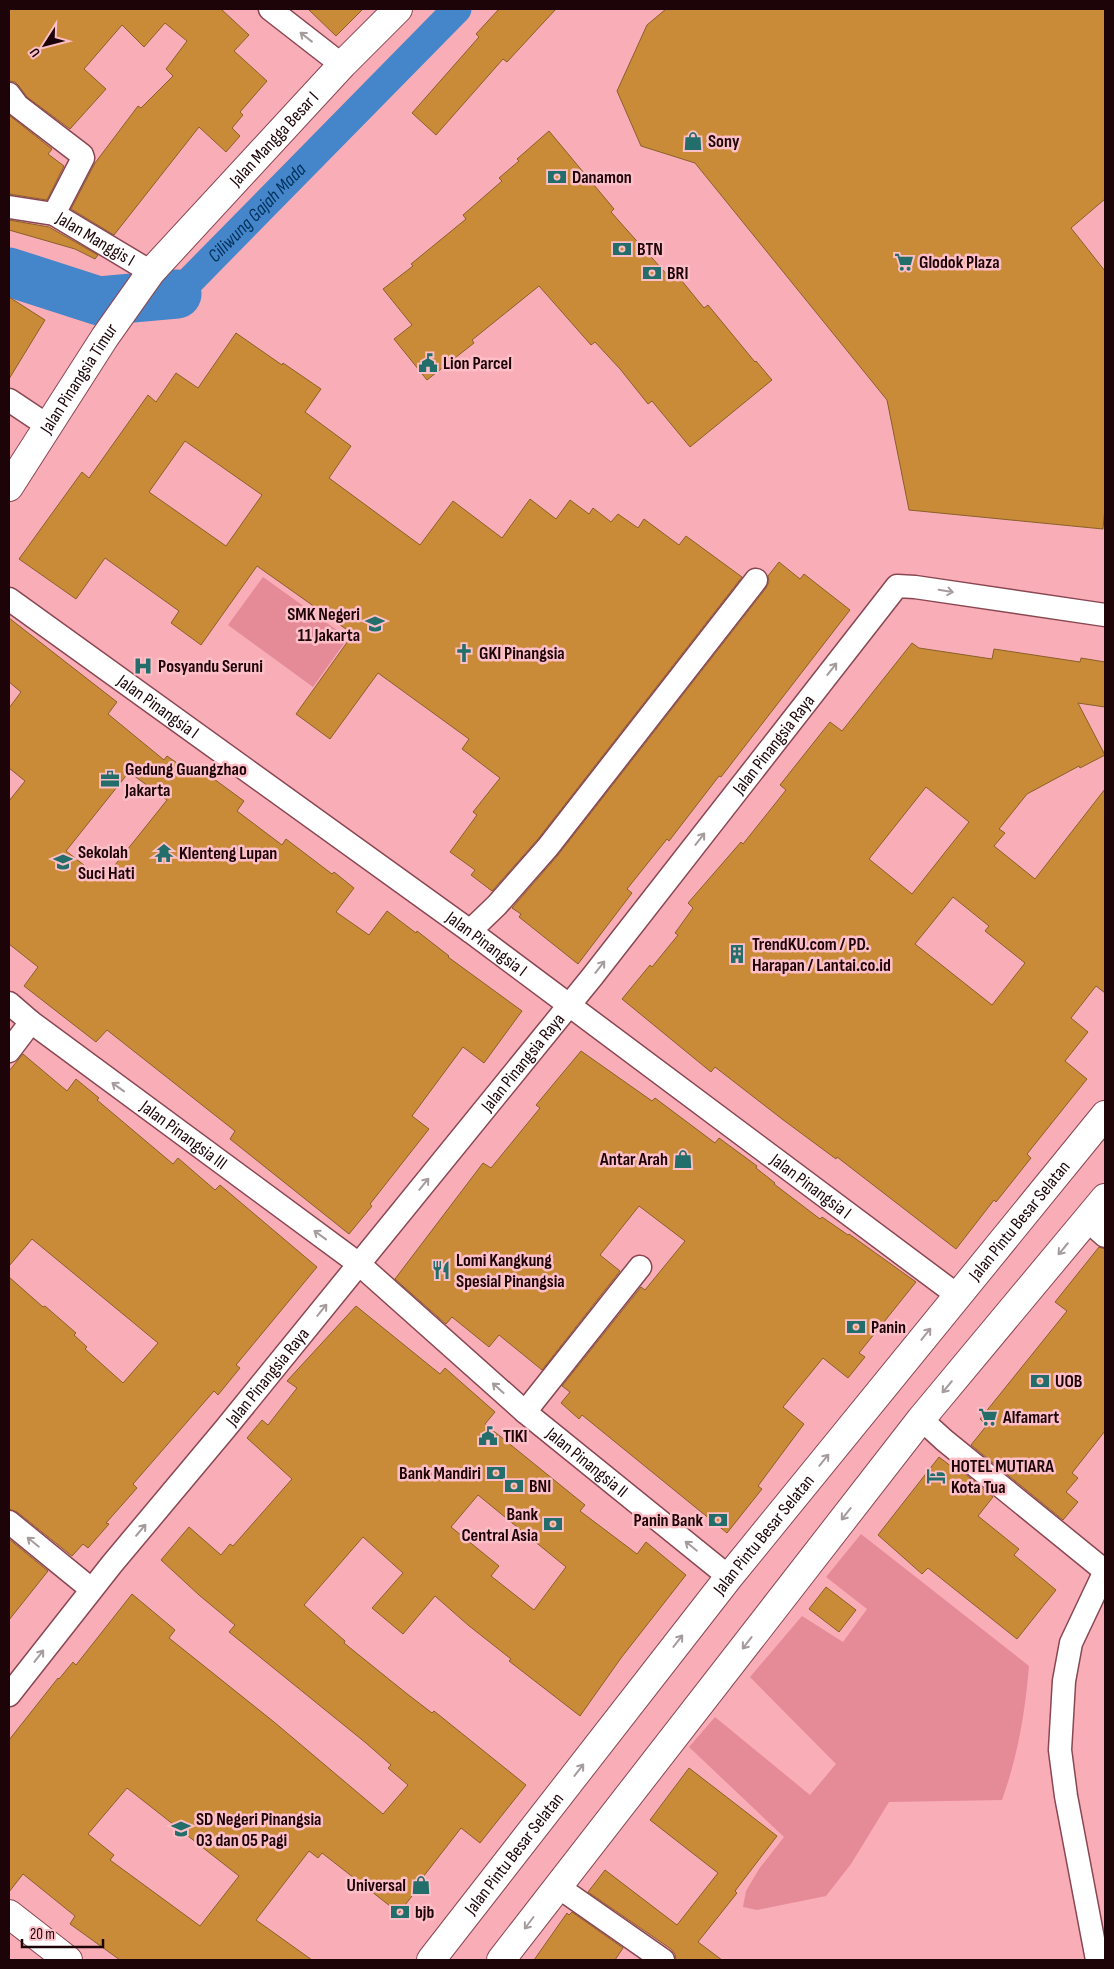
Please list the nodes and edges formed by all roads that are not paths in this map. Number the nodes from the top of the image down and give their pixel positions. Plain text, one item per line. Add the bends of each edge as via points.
1 (270, 9) edge
2 (398, 9) edge
3 (342, 65) junction
4 (9, 94) edge
5 (9, 207) edge
6 (54, 214) junction
7 (143, 282) junction
8 (9, 400) edge
9 (48, 426) junction
10 (9, 487) edge
11 (756, 580) dead end
12 (9, 599) edge
13 (1105, 615) edge
14 (470, 932) junction
15 (9, 1003) edge
16 (569, 1005) junction
17 (31, 1022) junction
18 (9, 1051) edge
19 (1105, 1115) edge
20 (1105, 1198) edge
21 (1096, 1228) edge
22 (359, 1264) junction
23 (640, 1267) dead end
24 (957, 1295) junction
25 (525, 1412) junction
26 (921, 1419) junction
27 (9, 1522) edge
28 (729, 1577) junction
29 (91, 1589) junction
30 (9, 1695) edge
31 (557, 1886) junction
32 (9, 1914) edge
33 (68, 1960) edge
34 (431, 1960) edge
35 (501, 1960) edge
36 (663, 1960) edge
37 (1097, 1960) edge

3 -> 1 street
2 - 3 main road, Jalan Mangga Besar I
3 - 7 main road, Jalan Mangga Besar I
4 - 6 street via 18,106 82,155
5 - 6 street, Jalan Manggis I
6 - 7 street, Jalan Manggis I
7 - 9 main road, Jalan Pinangsia Timur
8 - 9 street
9 - 10 main road, Jalan Pinangsia Timur
11 - 14 street via 548,847
12 - 14 street, Jalan Pinangsia I
16 -> 13 street, Jalan Pinangsia Raya via 897,586
14 - 16 street, Jalan Pinangsia I
15 - 17 street, Jalan Pinangsia III
22 -> 16 street, Jalan Pinangsia Raya
16 - 24 street, Jalan Pinangsia I
17 - 18 street
22 -> 17 street, Jalan Pinangsia III
19 - 24 main road, Jalan Pintu Besar Selatan
20 - 21 main road
21 -> 26 main road
25 -> 22 street, Jalan Pinangsia II
29 -> 22 street, Jalan Pinangsia Raya
23 - 25 street
28 -> 24 main road, Jalan Pintu Besar Selatan
28 -> 25 street, Jalan Pinangsia II
26 -> 31 main road
26 - 37 street via 1105,1571 1071,1643 1064,1681 1060,1750
29 -> 27 street
34 -> 28 main road, Jalan Pintu Besar Selatan
30 -> 29 street, Jalan Pinangsia Raya
31 -> 35 main road
31 - 36 street
32 - 33 main road

